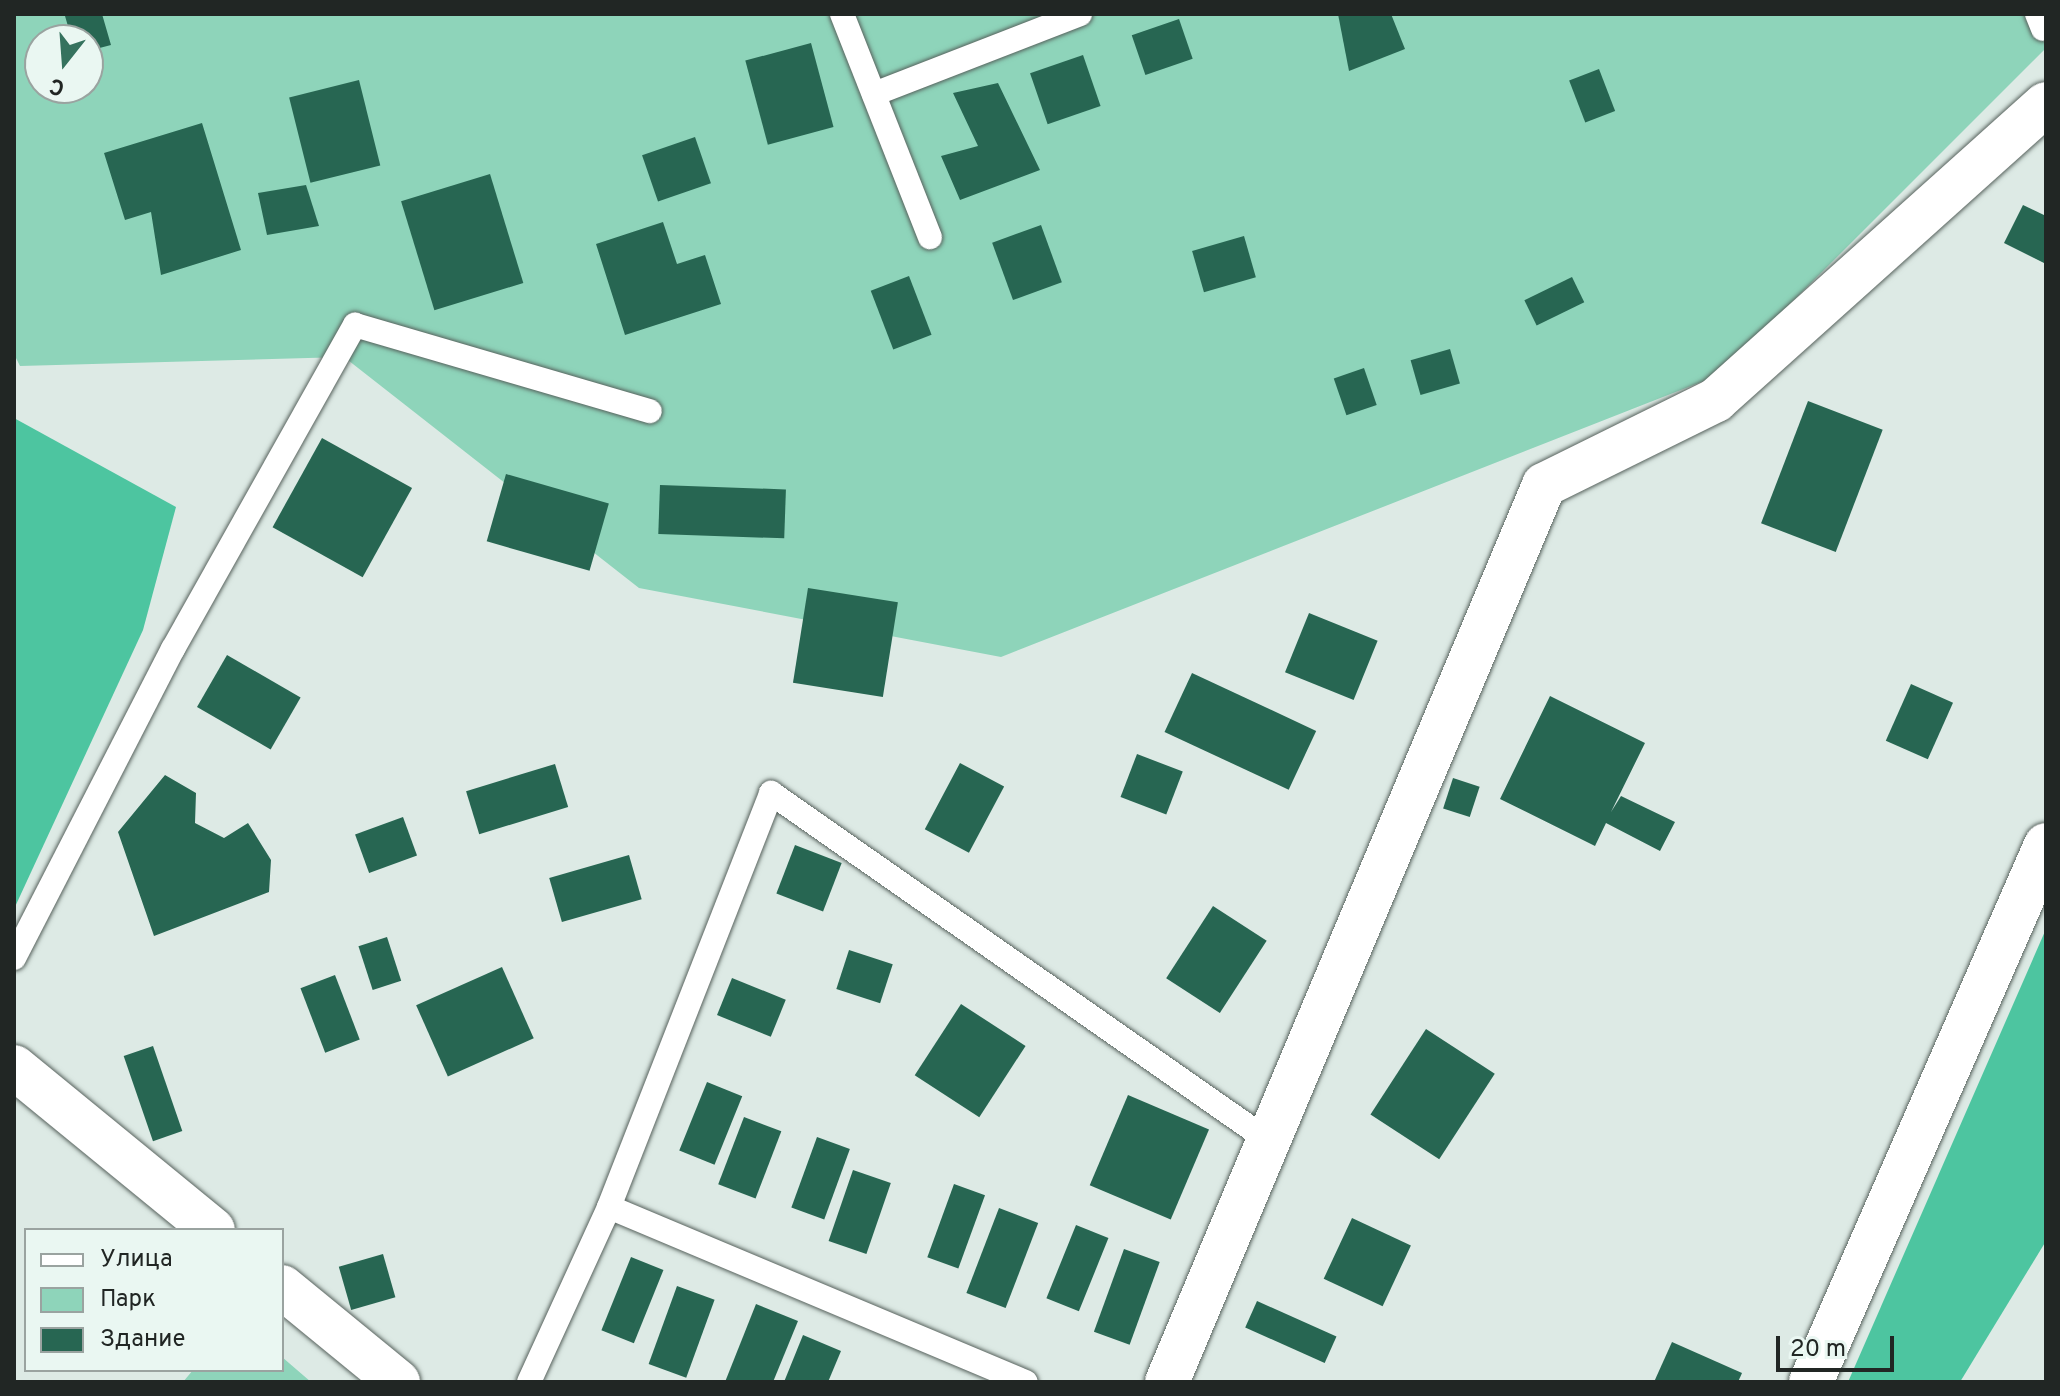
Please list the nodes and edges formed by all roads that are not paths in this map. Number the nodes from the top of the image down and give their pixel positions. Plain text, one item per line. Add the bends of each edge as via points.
1 (842, 14) edge
2 (1080, 14) edge
3 (874, 94) junction
4 (2046, 104) edge
5 (930, 237) dead end
6 (650, 411) dead end
7 (2046, 845) edge
8 (14, 958) edge
9 (14, 1067) edge
10 (1269, 1141) junction
11 (609, 1207) junction
12 (211, 1228) edge
13 (284, 1289) edge
14 (398, 1382) edge
15 (529, 1382) edge
16 (1026, 1382) edge
17 (1167, 1382) edge
18 (1811, 1382) edge

1 - 3 lane
2 - 3 lane
3 - 5 lane
4 - 10 street via 1716,400 1544,485
6 - 8 lane via 355,325 173,649
7 - 18 street
9 - 12 street
10 - 11 lane via 771,793
10 - 17 street
11 - 15 lane
11 - 16 lane
13 - 14 street

